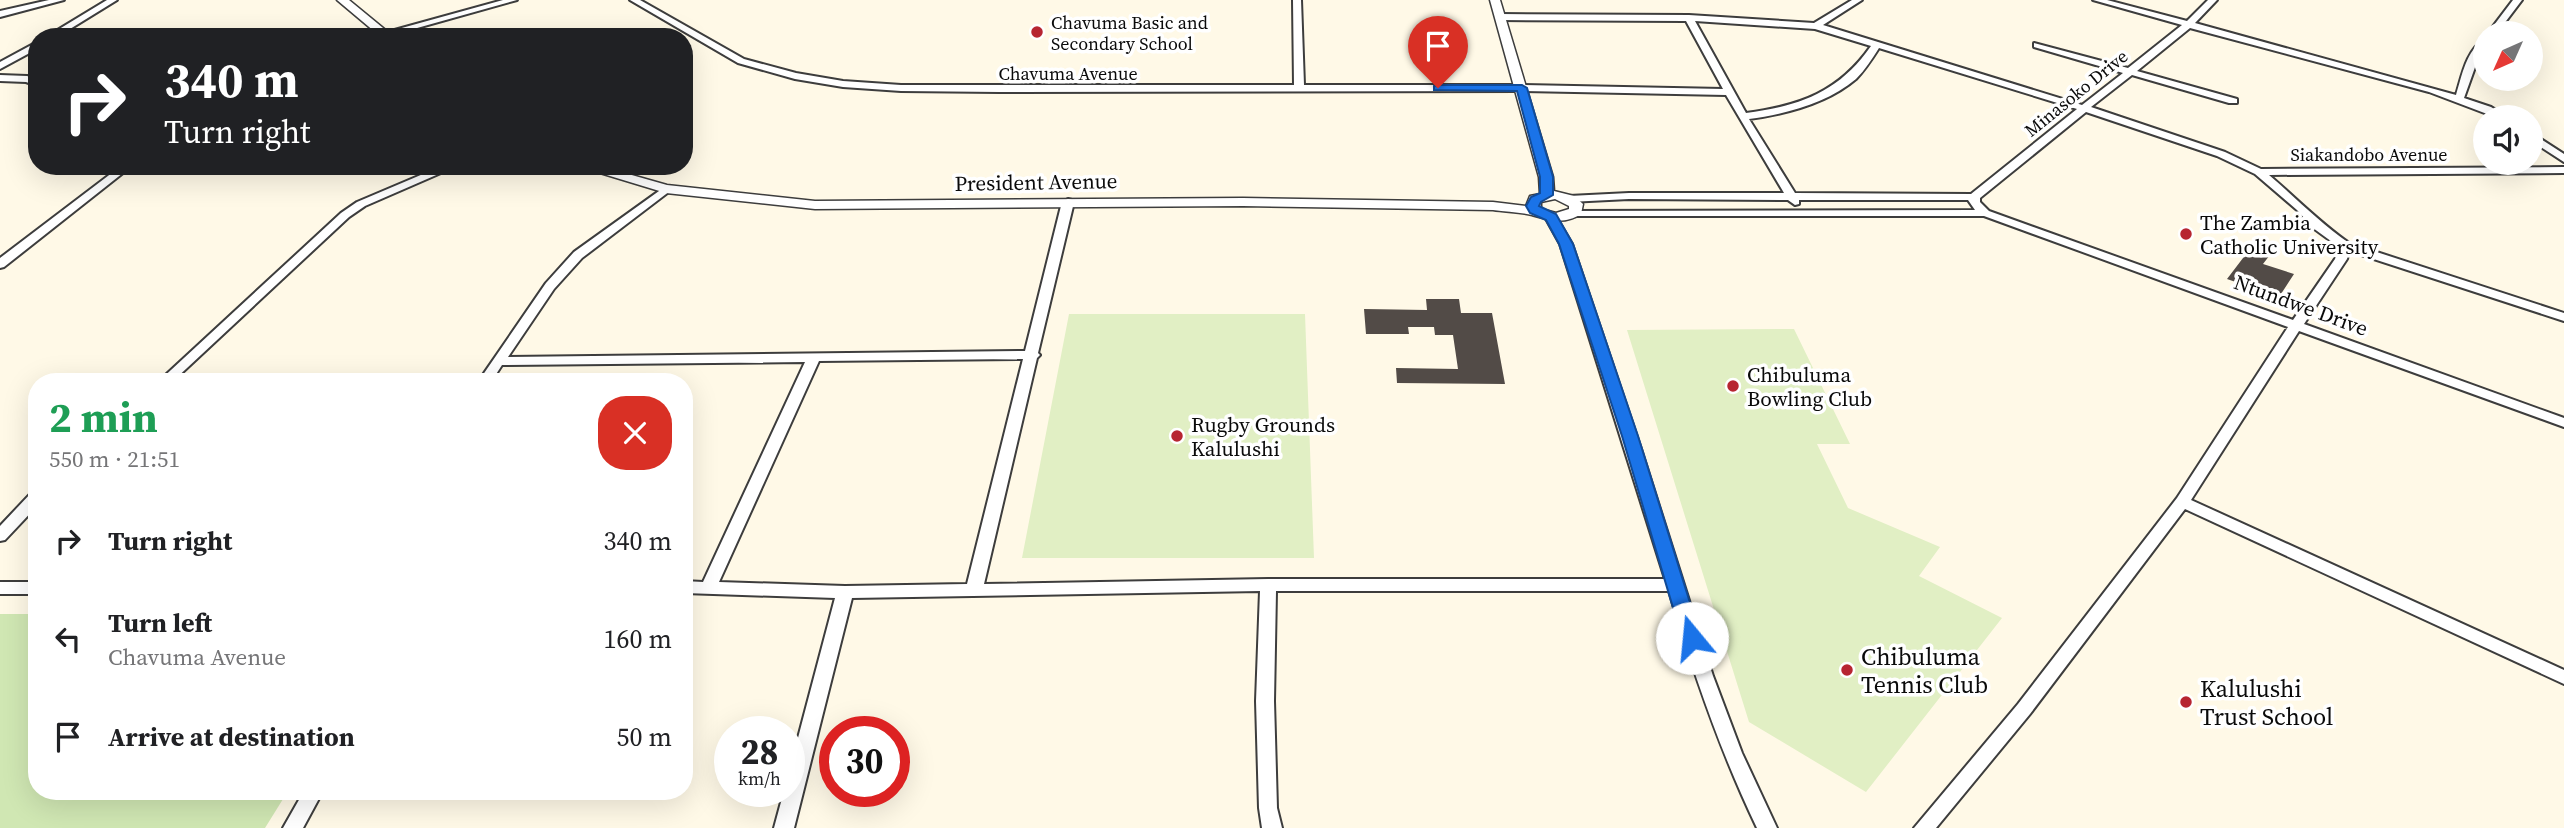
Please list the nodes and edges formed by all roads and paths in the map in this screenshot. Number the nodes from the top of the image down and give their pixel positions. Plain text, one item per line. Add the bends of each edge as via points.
1 (59, 0) edge
2 (113, 0) edge
3 (342, 0) edge
4 (513, 0) edge
5 (634, 0) edge
6 (1297, 0) edge
7 (1495, 0) edge
8 (1858, 0) edge
9 (2097, 0) edge
10 (2213, 0) edge
11 (2518, 0) edge
12 (0, 14) edge
13 (1500, 17) junction
14 (1689, 18) junction
15 (2501, 21) edge
16 (2189, 24) junction
17 (1816, 26) junction
18 (65, 28) edge
19 (376, 28) edge
20 (414, 28) edge
21 (683, 28) edge
22 (693, 34) edge
23 (2037, 45) dead end
24 (1876, 46) junction
25 (28, 49) edge
26 (2473, 58) edge
27 (0, 66) edge
28 (2131, 72) junction
29 (0, 78) edge
30 (28, 79) edge
31 (1299, 88) junction
32 (1522, 88) junction
33 (1729, 92) junction
34 (2459, 99) junction
35 (2233, 101) dead end
36 (2473, 105) edge
37 (2086, 109) junction
38 (1743, 117) junction
39 (2543, 144) edge
40 (2564, 159) edge
41 (2564, 170) edge
42 (2259, 172) junction
43 (110, 175) edge
44 (430, 175) edge
45 (616, 175) edge
46 (666, 189) junction
47 (1974, 197) junction
48 (1792, 198) junction
49 (1549, 200) junction
50 (1068, 202) junction
51 (1985, 213) junction
52 (1802, 215) junction
53 (1562, 216) junction
54 (2345, 246) junction
55 (0, 264) edge
56 (2564, 317) edge
57 (2297, 326) junction
58 (1033, 355) junction
59 (813, 359) junction
60 (500, 361) junction
61 (174, 373) edge
62 (491, 373) edge
63 (2564, 423) edge
64 (2182, 502) junction
65 (28, 506) edge
66 (0, 536) edge
67 (1268, 585) junction
68 (1675, 586) junction
69 (693, 587) edge
70 (709, 587) junction
71 (28, 588) edge
72 (0, 589) edge
73 (974, 590) junction
74 (845, 592) junction
75 (2564, 677) edge
76 (309, 800) edge
77 (293, 828) edge
78 (784, 828) edge
79 (1272, 828) edge
80 (1767, 828) edge
81 (1924, 828) edge

1 - 12 street
2 - 18 street
3 - 19 street
4 - 20 street
5 - 21 street, Chavuma Avenue
6 - 31 street
7 - 13 street
8 - 17 street
9 - 16 street
10 - 16 street, Minasoko Drive
11 - 15 street
13 - 14 street
13 - 32 street
14 - 17 street
14 - 33 street
16 - 28 street, Minasoko Drive
16 - 34 street
17 - 24 street
22 - 31 street, Chavuma Avenue via 741,61 843,84
23 - 28 street
24 - 37 street
24 - 38 street via 1843,83 1796,107
25 - 27 street
26 - 34 street
28 - 35 street
28 - 37 street, Minasoko Drive
29 - 30 street
31 - 32 street, Chavuma Avenue
32 - 33 street, Chavuma Avenue
32 - 49 street
33 - 38 street
34 - 36 street
37 - 42 street via 2195,144
37 - 47 street, Minasoko Drive
38 - 48 street
39 - 40 street
41 - 42 street, Siakandobo Avenue
42 - 54 street
43 - 55 street
44 - 61 street via 345,215
45 - 46 street, President Avenue
46 - 50 street, President Avenue via 815,205
46 - 60 street via 578,255 550,286
47 - 48 street
47 - 51 street
48 - 49 street
48 - 52 street
49 - 50 street, President Avenue via 1493,206
49 - 53 street, President Avenue
49 - 53 street via 1577,206
50 - 58 street
51 - 52 street
51 - 57 street, Ntundwe Drive
52 - 53 street
53 - 68 street via 1566,244
54 - 56 street
54 - 57 street
57 - 63 street, Ntundwe Drive
57 - 64 street
58 - 59 street
58 - 73 street
59 - 60 street
59 - 70 street
60 - 62 street
64 - 75 street
64 - 81 street via 2024,709
65 - 66 street
67 - 68 street
67 - 73 street
67 - 79 street via 1265,701
68 - 80 street via 1708,691
69 - 70 street
70 - 74 street
71 - 72 street
73 - 74 street
74 - 78 street
76 - 77 street

